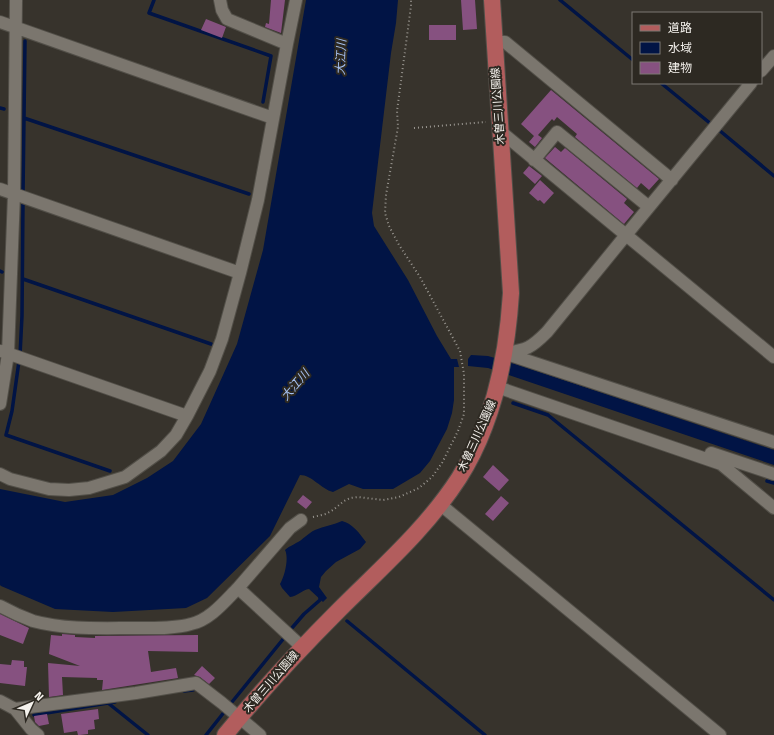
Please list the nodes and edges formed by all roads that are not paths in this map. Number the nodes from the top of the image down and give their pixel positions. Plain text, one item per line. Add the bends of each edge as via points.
1 (16, 0) edge
2 (220, 0) edge
3 (296, 0) edge
4 (492, 0) edge
5 (0, 22) edge
6 (15, 28) junction
7 (494, 42) junction
8 (286, 44) junction
9 (774, 56) edge
10 (762, 70) edge
11 (751, 84) edge
12 (273, 118) junction
13 (500, 126) junction
14 (534, 160) junction
15 (672, 180) junction
16 (0, 189) edge
17 (14, 194) junction
18 (649, 208) junction
19 (626, 235) junction
20 (240, 273) junction
21 (4, 352) edge
22 (504, 355) junction
23 (774, 357) edge
24 (498, 382) junction
25 (516, 394) junction
26 (0, 404) edge
27 (187, 416) junction
28 (774, 442) edge
29 (0, 474) edge
30 (774, 474) edge
31 (441, 505) junction
32 (774, 508) edge
33 (301, 520) road end
34 (238, 588) junction
35 (0, 606) edge
36 (302, 646) junction
37 (0, 701) edge
38 (15, 708) junction
39 (239, 718) junction
40 (38, 735) edge
41 (225, 735) edge
42 (260, 735) edge
43 (720, 735) edge

1 - 6 street
2 - 8 street via 227,19
3 - 8 street
4 - 7 main road, 木曽三川公園線
5 - 6 street
6 - 12 street
6 - 17 street
7 - 13 main road, 木曽三川公園線
7 - 15 street via 505,42
8 - 12 street
9 - 10 street
11 - 15 street
12 - 20 street via 258,200
13 - 14 street
13 - 22 main road, 木曽三川公園線 via 511,293
14 - 18 street via 557,132
14 - 19 street
15 - 18 street
16 - 17 street
17 - 20 street
17 - 21 street
18 - 19 street
19 - 22 street via 536,343
19 - 23 street
20 - 27 street via 222,339 210,371
21 - 26 street
21 - 27 street
22 - 24 main road, 木曽三川公園線
22 - 28 street
24 - 25 street
24 - 31 main road, 木曽三川公園線 via 490,412 475,447
25 - 30 street via 526,391
25 - 32 street via 721,464
27 - 29 street via 176,435 161,451 119,480 89,488 49,489
31 - 36 main road, 木曽三川公園線 via 411,540
31 - 43 street
33 - 34 street via 290,528
34 - 35 street via 209,615 192,624 163,628 65,626 34,621
34 - 36 street
36 - 39 main road, 木曽三川公園線
37 - 38 street
38 - 39 street via 196,683
38 - 40 street
39 - 41 main road, 木曽三川公園線
39 - 42 street

